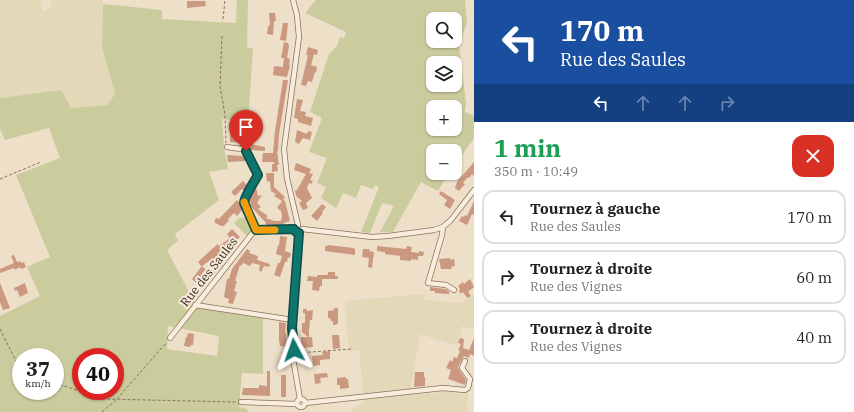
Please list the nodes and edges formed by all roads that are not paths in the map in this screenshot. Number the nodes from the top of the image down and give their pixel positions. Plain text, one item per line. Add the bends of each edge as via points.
1 (293, 0) edge
2 (228, 147) road end
3 (474, 190) edge
4 (296, 227) junction
5 (443, 227) junction
6 (256, 230) junction
7 (301, 231) junction
8 (454, 290) dead end
9 (196, 305) junction
10 (293, 320) junction
11 (170, 338) road end
12 (465, 361) dead end
13 (300, 399) junction
14 (241, 402) road end
15 (297, 404) junction
16 (304, 407) edge

1 - 4 street via 299,37 284,148
2 - 6 street via 246,151 258,175 244,199
3 - 5 street
4 - 6 street
4 - 7 street via 300,225
5 - 7 street via 372,237
5 - 8 street via 428,283 446,285
6 - 9 street, Rue des Saules
7 - 10 street
9 - 10 street
9 - 11 street, Rue des Saules
10 - 13 street
12 - 16 street via 462,368 470,379 465,390 443,388
13 - 15 street
13 - 16 street via 303,399
14 - 15 street
15 - 16 street

